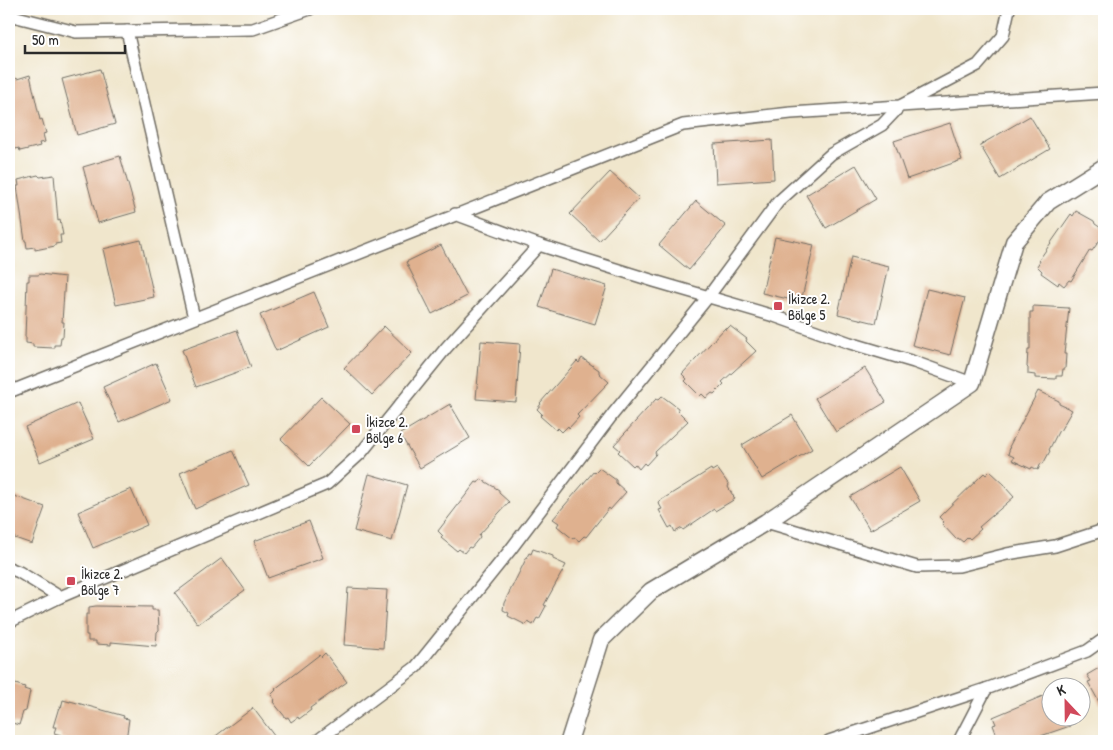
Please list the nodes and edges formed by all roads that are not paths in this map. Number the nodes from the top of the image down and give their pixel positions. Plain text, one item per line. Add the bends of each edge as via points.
1 (310, 9) edge
2 (1009, 9) edge
3 (9, 15) edge
4 (127, 31) junction
5 (1104, 93) edge
6 (900, 106) junction
7 (1104, 167) edge
8 (455, 214) junction
9 (540, 245) junction
10 (708, 298) junction
11 (194, 318) junction
12 (972, 383) junction
13 (9, 392) edge
14 (766, 522) junction
15 (1104, 530) edge
16 (9, 568) edge
17 (60, 597) junction
18 (9, 622) edge
19 (1104, 639) edge
20 (986, 689) junction
21 (317, 741) edge
22 (569, 741) edge
23 (830, 741) edge
24 (959, 741) edge

1 - 4 street via 253,29
2 - 6 street via 1003,36 978,65
3 - 4 street via 76,32
4 - 11 street
5 - 6 street
6 - 8 street via 791,113 683,125
6 - 10 street via 882,125 831,154 778,202
7 - 12 street via 1048,202 1014,242
8 - 9 street
8 - 11 street
9 - 10 street
9 - 17 street via 446,348 361,454 326,484
10 - 12 street via 774,316
10 - 21 street via 613,414 416,667
11 - 13 street
12 - 14 street
14 - 15 street via 917,567 959,566 1055,546
14 - 22 street via 651,591 601,640
16 - 17 street
17 - 18 street
19 - 20 street via 1087,651
20 - 23 street
20 - 24 street

